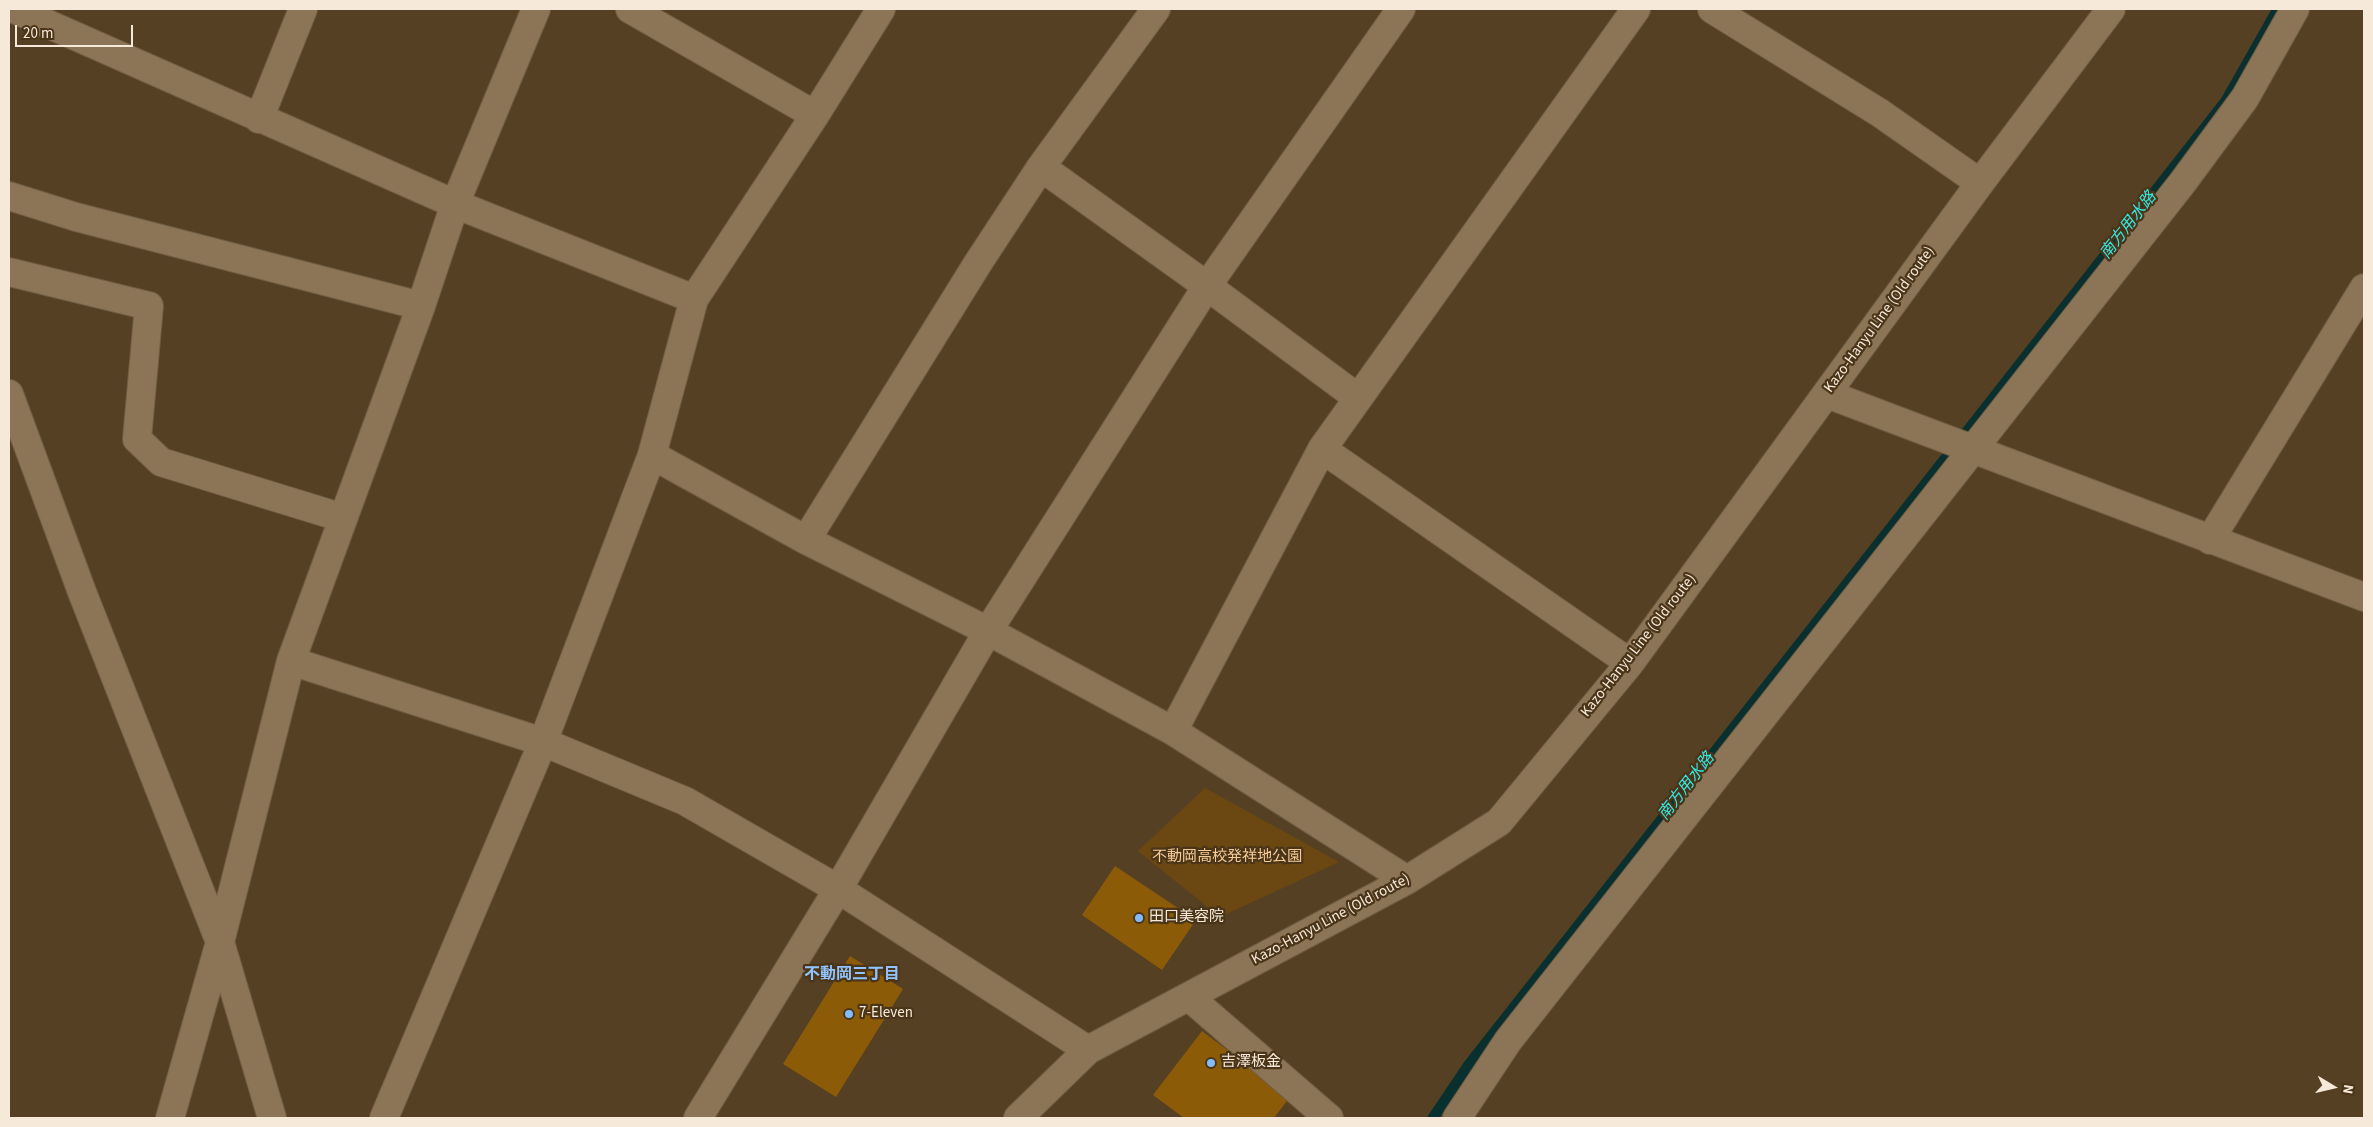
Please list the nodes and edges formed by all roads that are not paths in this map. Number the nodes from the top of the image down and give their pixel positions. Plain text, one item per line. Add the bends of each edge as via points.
1 (14, 9) edge
2 (302, 9) edge
3 (536, 9) edge
4 (630, 9) edge
5 (881, 9) edge
6 (1401, 9) edge
7 (1636, 9) edge
8 (1712, 9) edge
9 (2111, 9) edge
10 (2295, 9) edge
11 (1146, 12) edge
12 (814, 115) junction
13 (259, 119) junction
14 (1040, 167) junction
15 (1980, 183) junction
16 (9, 196) edge
17 (455, 204) junction
18 (9, 272) edge
19 (1207, 286) junction
20 (2364, 288) edge
21 (694, 299) junction
22 (421, 306) junction
23 (9, 394) edge
24 (1826, 394) junction
25 (1358, 398) junction
26 (1961, 445) junction
27 (1322, 449) junction
28 (652, 455) junction
29 (343, 518) junction
30 (806, 540) junction
31 (2210, 540) junction
32 (2364, 598) edge
33 (988, 631) junction
34 (291, 661) junction
35 (1630, 663) junction
36 (1173, 732) junction
37 (544, 742) junction
38 (1407, 880) junction
39 (838, 889) junction
40 (220, 942) junction
41 (1189, 997) junction
42 (1088, 1050) junction
43 (170, 1118) edge
44 (272, 1118) edge
45 (384, 1118) edge
46 (698, 1118) edge
47 (1018, 1118) edge
48 (1329, 1118) edge
49 (1457, 1118) edge

1 - 13 street
2 - 13 street
3 - 17 street
4 - 12 street
5 - 12 street
6 - 19 street
7 - 25 street
8 - 15 street via 1880,113
9 - 15 street, Kazo-Hanyu Line (Old route)
10 - 26 street via 2245,98 2183,182
11 - 14 street
12 - 21 street
13 - 17 street
14 - 19 street
14 - 30 street
15 - 24 street, Kazo-Hanyu Line (Old route)
16 - 22 street via 76,217
17 - 21 street
17 - 22 street
18 - 29 street via 149,306 137,439 161,462
19 - 25 street
19 - 33 street
20 - 31 street
21 - 28 street
22 - 29 street
23 - 40 street via 82,592
24 - 26 street
24 - 35 street, Kazo-Hanyu Line (Old route)
25 - 27 street
26 - 31 street
26 - 49 street via 1508,1041
27 - 35 street
27 - 36 street
28 - 30 street
28 - 37 street
29 - 34 street
30 - 33 street
31 - 32 street
33 - 36 street
33 - 39 street
34 - 37 street
34 - 40 street
35 - 38 street, Kazo-Hanyu Line (Old route) via 1499,822
36 - 38 street
37 - 39 street via 685,801
37 - 45 street
38 - 41 street, Kazo-Hanyu Line (Old route)
39 - 42 street
39 - 46 street
40 - 43 street
40 - 44 street
41 - 42 street, Kazo-Hanyu Line (Old route)
41 - 48 street
42 - 47 street, Kazo-Hanyu Line (Old route)

